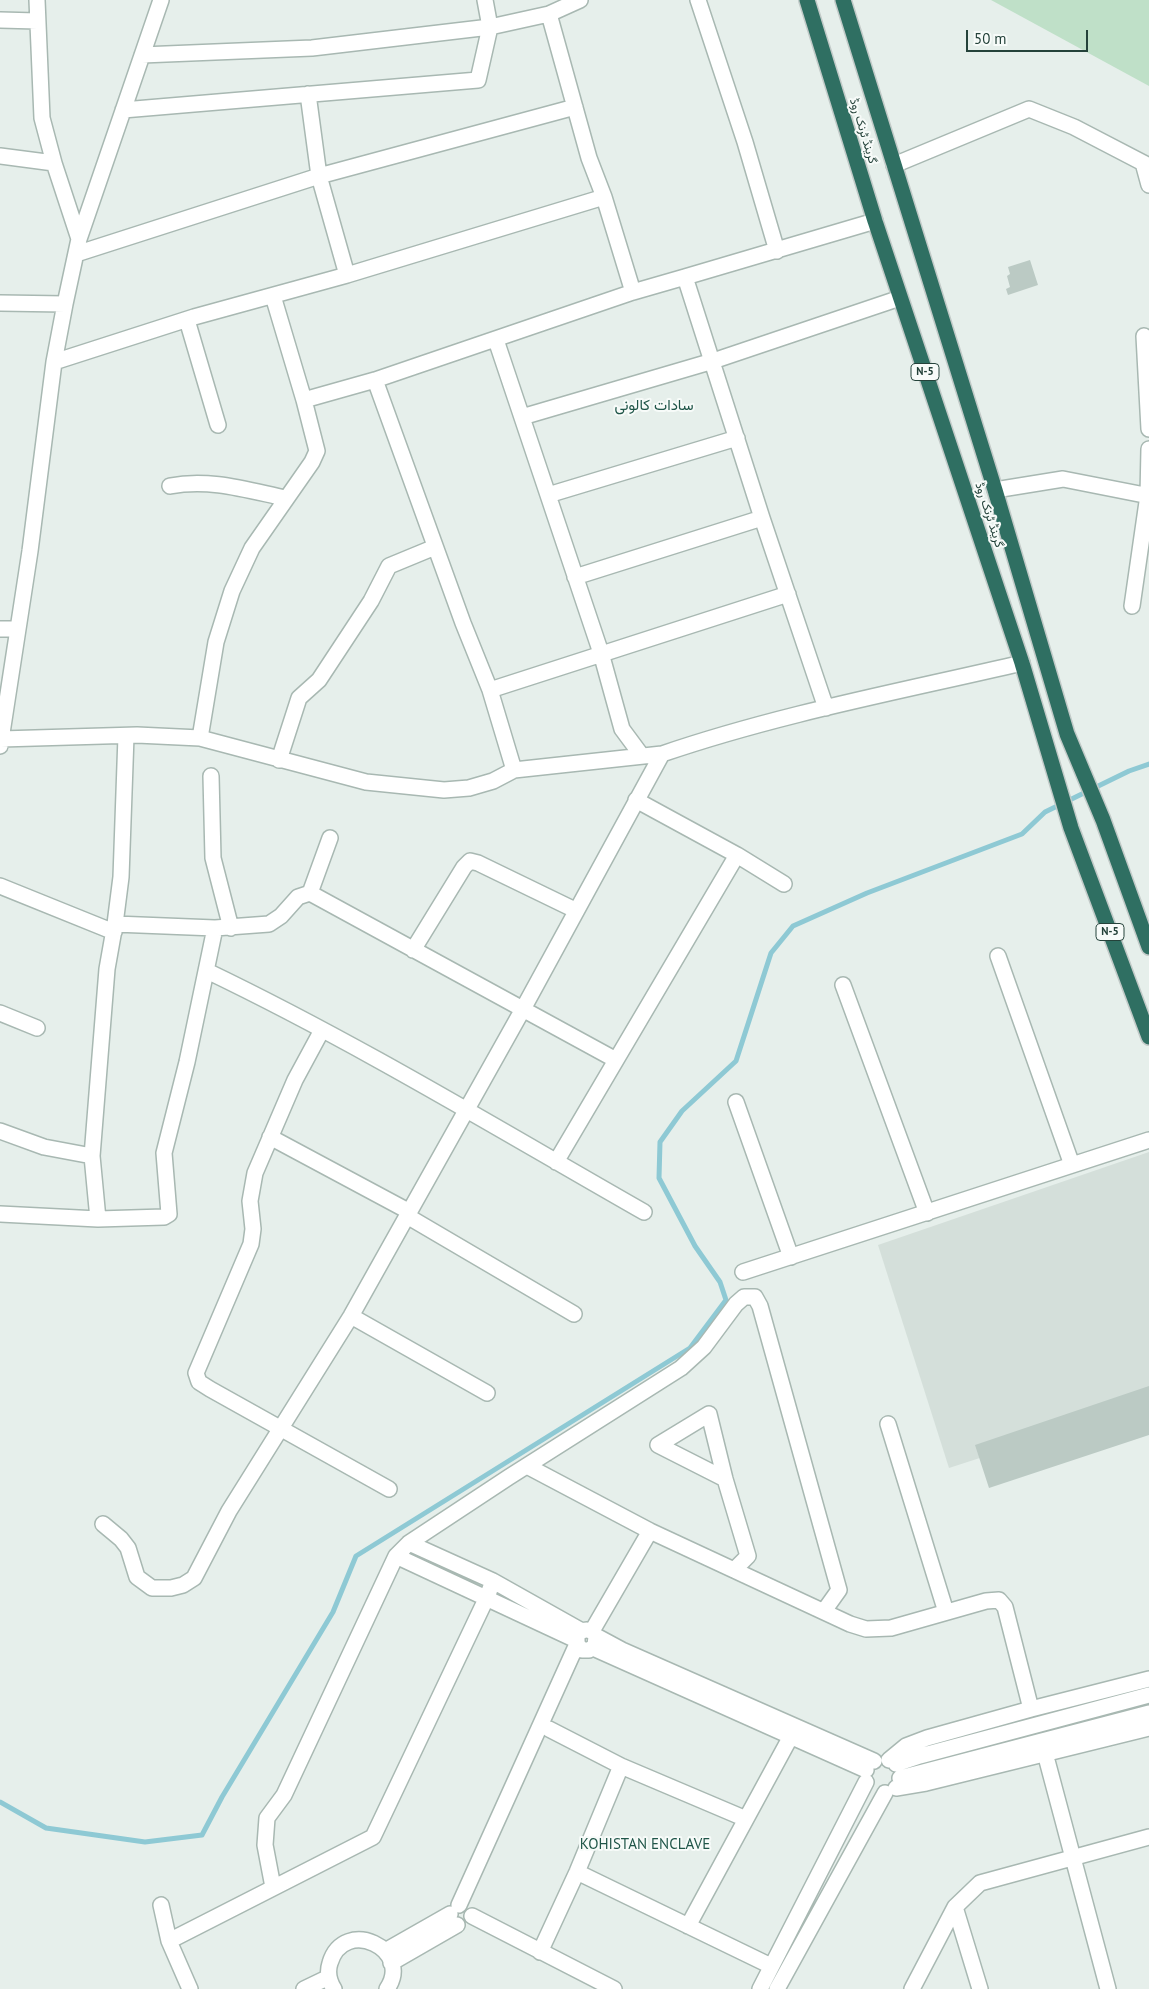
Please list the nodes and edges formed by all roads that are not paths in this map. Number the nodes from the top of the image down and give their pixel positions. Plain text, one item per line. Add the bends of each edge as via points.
1 (37, 0) edge
2 (161, 0) edge
3 (485, 0) edge
4 (580, 0) edge
5 (698, 0) edge
6 (807, 0) edge
7 (843, 0) edge
8 (548, 14) junction
9 (0, 20) edge
10 (37, 21) junction
11 (490, 26) junction
12 (142, 56) junction
13 (308, 94) junction
14 (574, 108) junction
15 (123, 110) junction
16 (0, 156) edge
17 (54, 163) junction
18 (894, 164) junction
19 (1146, 165) edge
20 (319, 176) junction
21 (1149, 185) edge
22 (604, 197) junction
23 (874, 220) junction
24 (78, 246) junction
25 (777, 251) junction
26 (346, 275) junction
27 (686, 277) junction
28 (634, 292) junction
29 (273, 296) junction
30 (900, 298) junction
31 (0, 303) edge
32 (65, 304) junction
33 (187, 320) junction
34 (1144, 336) dead end
35 (496, 340) junction
36 (713, 361) junction
37 (54, 362) junction
38 (375, 380) junction
39 (304, 400) junction
40 (522, 418) junction
41 (218, 425) dead end
42 (1149, 429) edge
43 (736, 438) junction
44 (1149, 449) edge
45 (170, 486) dead end
46 (995, 490) junction
47 (548, 495) junction
48 (1148, 495) edge
49 (285, 498) junction
50 (762, 518) junction
51 (435, 547) junction
52 (575, 577) junction
53 (788, 594) junction
54 (1132, 606) dead end
55 (0, 629) edge
56 (18, 629) junction
57 (601, 653) junction
58 (1022, 663) junction
59 (490, 690) junction
60 (826, 708) junction
61 (126, 736) junction
62 (200, 738) junction
63 (0, 743) edge
64 (662, 754) junction
65 (642, 756) junction
66 (279, 760) junction
67 (514, 770) junction
68 (211, 776) dead end
69 (636, 800) junction
70 (330, 838) dead end
71 (737, 855) junction
72 (784, 884) dead end
73 (0, 886) edge
74 (310, 893) junction
75 (575, 910) junction
76 (114, 928) junction
77 (215, 928) junction
78 (231, 928) junction
79 (1149, 947) edge
80 (413, 950) junction
81 (998, 956) dead end
82 (207, 971) junction
83 (843, 985) dead end
84 (523, 1009) junction
85 (0, 1013) edge
86 (37, 1028) dead end
87 (322, 1030) junction
88 (1149, 1037) edge
89 (616, 1060) junction
90 (736, 1102) dead end
91 (466, 1110) junction
92 (0, 1131) edge
93 (270, 1137) junction
94 (1149, 1140) edge
95 (92, 1156) junction
96 (556, 1162) junction
97 (1072, 1165) junction
98 (644, 1212) dead end
99 (926, 1213) junction
100 (0, 1214) edge
101 (408, 1214) junction
102 (98, 1219) junction
103 (791, 1257) junction
104 (743, 1272) dead end
105 (574, 1314) dead end
106 (351, 1316) junction
107 (487, 1392) dead end
108 (888, 1424) dead end
109 (279, 1429) junction
110 (527, 1466) junction
111 (725, 1479) junction
112 (389, 1489) dead end
113 (103, 1524) dead end
114 (650, 1530) junction
115 (409, 1543) junction
116 (396, 1556) junction
117 (734, 1570) junction
118 (493, 1581) junction
119 (487, 1597) junction
120 (824, 1611) junction
121 (946, 1612) junction
122 (586, 1640) junction
123 (1149, 1679) edge
124 (1149, 1695) edge
125 (1031, 1708) junction
126 (1149, 1713) edge
127 (1149, 1728) edge
128 (549, 1729) junction
129 (790, 1738) junction
130 (1045, 1753) junction
131 (621, 1766) junction
132 (884, 1774) junction
133 (746, 1819) junction
134 (1149, 1837) edge
135 (1072, 1858) junction
136 (578, 1872) junction
137 (273, 1887) junction
138 (161, 1905) dead end
139 (955, 1907) junction
140 (463, 1915) junction
141 (688, 1926) junction
142 (169, 1941) junction
143 (540, 1952) junction
144 (388, 1957) junction
145 (771, 1966) junction
146 (331, 1983) edge
147 (190, 1989) edge
148 (304, 1989) edge
149 (387, 1989) edge
150 (592, 1989) edge
151 (614, 1989) edge
152 (760, 1989) edge
153 (777, 1989) edge
154 (912, 1989) edge
155 (980, 1989) edge
156 (1108, 1989) edge

1 - 10 street
2 - 12 street
3 - 11 street
4 - 8 street
5 - 25 street
6 - 23 highway, گرینڈ ٹرنک روڈ / N-5
7 - 18 highway, گرینڈ ٹرنک روڈ / N-5
8 - 11 street
8 - 14 street
9 - 10 street
10 - 17 street via 42,118
11 - 12 street via 312,48
11 - 13 street via 478,80
12 - 15 street
13 - 15 street
13 - 20 street
14 - 20 street
14 - 22 street via 588,158
15 - 24 street
16 - 17 street
17 - 24 street
18 - 19 street via 1029,109
18 - 46 highway, گرینڈ ٹرنک روڈ / N-5
19 - 21 street
20 - 24 street
20 - 26 street
22 - 26 street
22 - 28 street
23 - 25 street
23 - 30 highway, گرینڈ ٹرنک روڈ / N-5
24 - 32 street
25 - 27 street
26 - 29 street
27 - 28 street
27 - 36 street
28 - 35 street
29 - 33 street
29 - 39 street
30 - 36 street
30 - 58 highway, گرینڈ ٹرنک روڈ / N-5
31 - 32 street
32 - 37 street
33 - 37 street
33 - 41 street
34 - 42 street
35 - 38 street
35 - 40 street
36 - 40 street
36 - 43 street
37 - 56 street
38 - 39 street
38 - 51 street
39 - 49 street via 317,450
40 - 47 street
43 - 47 street
43 - 50 street
44 - 48 street
45 - 49 street via 207,483
46 - 48 street via 1062,480
46 - 79 highway, گرینڈ ٹرنک روڈ / N-5 via 1067,734 1103,820
47 - 52 street
48 - 54 street
49 - 62 street via 252,548 232,591 216,642
50 - 52 street
50 - 53 street
51 - 59 street
51 - 66 street via 389,566 371,602 319,680 299,698
52 - 57 street
53 - 57 street
53 - 60 street
55 - 56 street
56 - 63 street
57 - 59 street
57 - 65 street via 622,729
58 - 60 street
58 - 88 highway, گرینڈ ٹرنک روڈ / N-5 via 1071,828
59 - 67 street
60 - 64 street
61 - 62 street
61 - 63 street
61 - 76 street via 121,877
62 - 66 street
64 - 65 street
64 - 69 street
65 - 67 street
66 - 67 street via 366,782 444,790 493,781
68 - 78 street via 213,858
69 - 71 street
69 - 75 street
70 - 74 street
71 - 72 street
71 - 89 street
73 - 76 street
74 - 78 street via 298,897 270,924
74 - 80 street
75 - 80 street via 470,861
75 - 84 street
76 - 77 street
76 - 95 street via 107,969
77 - 78 street
77 - 82 street
80 - 84 street
81 - 97 street
82 - 87 street
82 - 102 street via 164,1153 169,1214 164,1217
83 - 99 street
84 - 89 street
84 - 91 street
85 - 86 street
87 - 91 street
87 - 93 street
89 - 96 street
90 - 103 street
91 - 96 street
91 - 101 street
92 - 95 street via 44,1147
93 - 101 street
93 - 109 street via 255,1173 250,1201 251,1244 196,1372 199,1382
94 - 97 street
95 - 102 street
96 - 98 street
97 - 99 street
99 - 103 street
100 - 102 street
101 - 105 street
101 - 106 street
103 - 104 street
106 - 107 street
106 - 109 street
108 - 121 street
109 - 112 street
109 - 113 street via 229,1511 194,1578 183,1585 152,1588 137,1577 128,1548
110 - 114 street
110 - 115 street
110 - 120 street via 681,1368 704,1347 736,1304 744,1297 755,1297 839,1590
111 - 111 street via 717,1474 658,1445 709,1414
111 - 117 street via 748,1556
114 - 117 street
114 - 122 street
115 - 116 street
115 - 118 street
116 - 119 street
116 - 137 street via 284,1795 268,1818 265,1845
117 - 120 street
118 - 119 street
118 - 122 street
119 - 122 street
119 - 137 street via 373,1837
120 - 121 street via 866,1629 891,1628
121 - 125 street via 999,1600 1005,1607
122 - 128 street
122 - 129 street
122 - 132 street via 622,1650
122 - 140 street
123 - 125 street
124 - 132 street via 920,1756
125 - 132 street via 917,1741 906,1746
126 - 132 street
127 - 130 street
128 - 131 street
128 - 140 street
129 - 132 street
129 - 133 street
130 - 132 street via 926,1783
130 - 135 street
131 - 133 street
131 - 136 street
132 - 145 street
132 - 153 street
133 - 141 street
134 - 135 street
135 - 139 street via 980,1882
135 - 156 street
136 - 141 street
136 - 143 street
137 - 142 street
138 - 142 street
139 - 154 street
139 - 155 street
140 - 143 street
140 - 144 street
140 - 150 street
141 - 145 street
142 - 147 street
143 - 151 street
144 - 146 street via 377,1944 367,1940 347,1942 332,1956 329,1966
144 - 149 street via 393,1973
145 - 152 street
146 - 148 street

